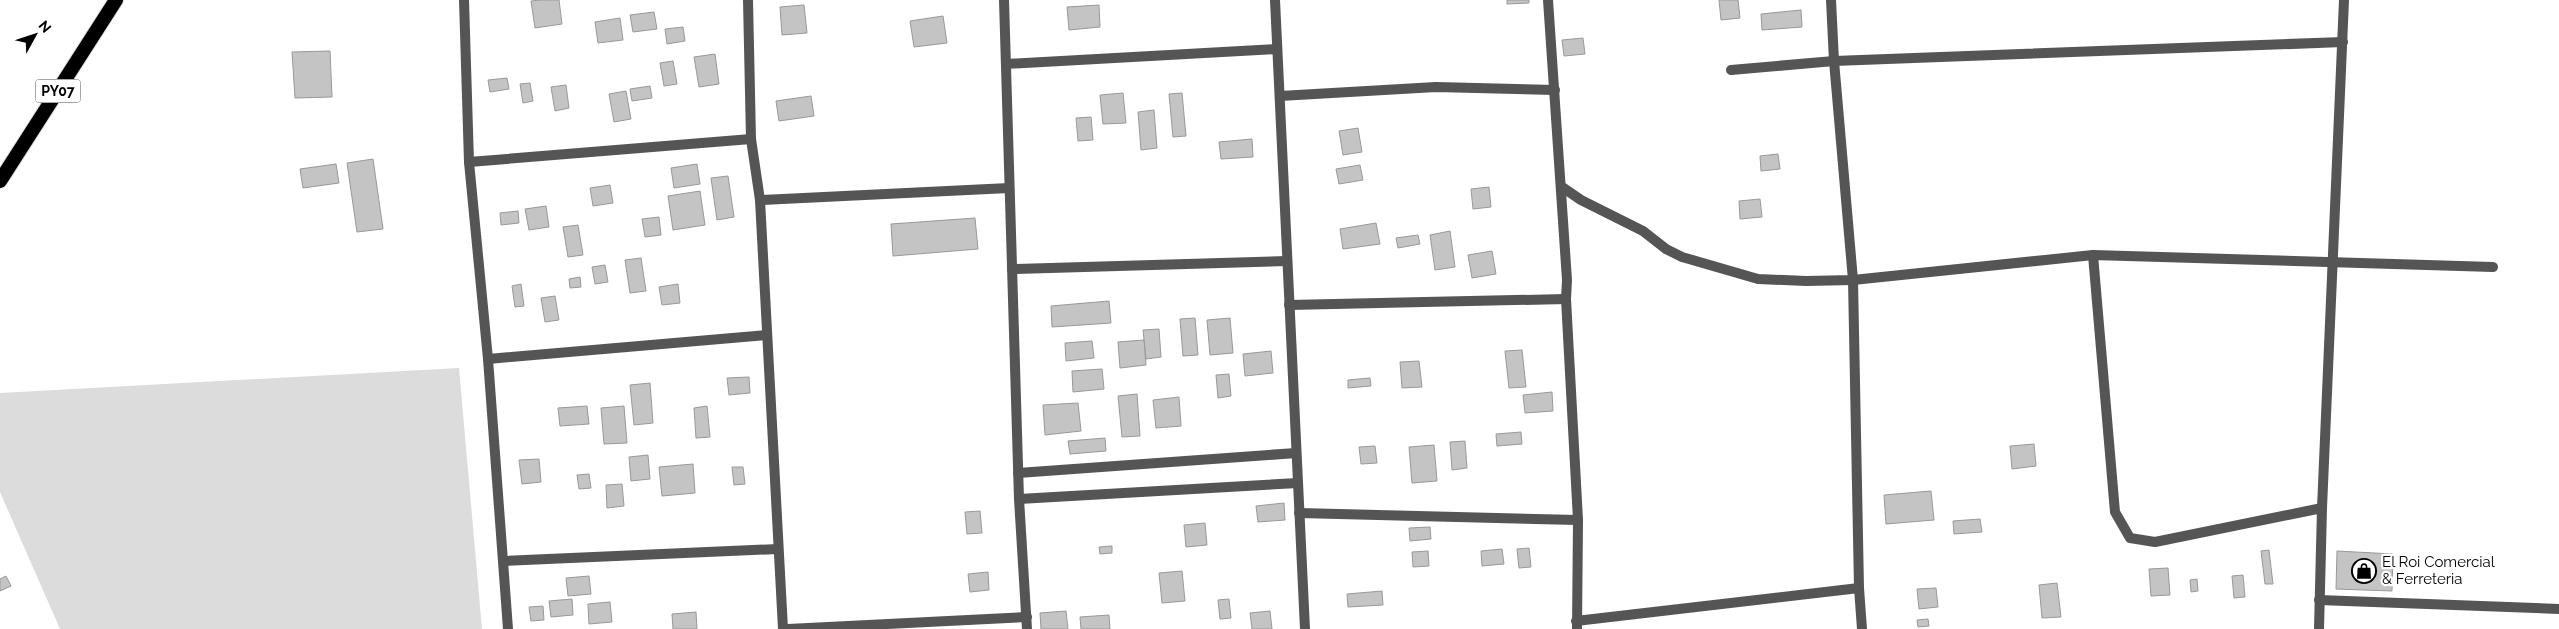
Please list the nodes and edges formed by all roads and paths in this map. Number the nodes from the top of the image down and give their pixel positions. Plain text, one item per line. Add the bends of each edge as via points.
1 (116, 0) edge
2 (464, 0) edge
3 (748, 0) edge
4 (1004, 0) edge
5 (1275, 0) edge
6 (1548, 0) edge
7 (1831, 0) edge
8 (2344, 0) edge
9 (2343, 42) junction
10 (1277, 49) junction
11 (1834, 61) junction
12 (1006, 64) junction
13 (1731, 70) dead end
14 (1555, 90) junction
15 (1280, 96) junction
16 (751, 140) junction
17 (469, 162) junction
18 (0, 181) edge
19 (1562, 187) junction
20 (1010, 188) junction
21 (760, 200) junction
22 (2093, 255) junction
23 (1287, 261) junction
24 (2332, 263) junction
25 (2493, 266) dead end
26 (1012, 269) junction
27 (1854, 280) junction
28 (1566, 299) junction
29 (1289, 305) junction
30 (766, 335) junction
31 (488, 359) junction
32 (1296, 453) junction
33 (1018, 473) junction
34 (1298, 483) junction
35 (1019, 499) junction
36 (2322, 508) junction
37 (1299, 513) junction
38 (1578, 520) junction
39 (778, 550) junction
40 (503, 561) junction
41 (1859, 588) junction
42 (2319, 600) junction
43 (2559, 609) edge
44 (1026, 617) junction
45 (1576, 625) edge
46 (508, 629) edge
47 (783, 629) edge
48 (788, 629) edge
49 (1027, 629) edge
50 (1305, 629) edge
51 (1862, 629) edge
52 (2319, 629) edge

1 - 18 highway, PY07
2 - 17 street
3 - 16 street
4 - 12 street
5 - 10 street
6 - 14 street
7 - 11 street
8 - 9 street
9 - 11 street
9 - 24 street
10 - 12 street
10 - 15 street
11 - 13 street
11 - 27 street
12 - 20 street
14 - 15 street via 1436,87
14 - 19 street
15 - 23 street
16 - 17 street
16 - 21 street
17 - 31 street
19 - 27 street via 1643,231 1666,249 1712,267 1758,279
19 - 28 street via 1568,280
20 - 21 street
20 - 26 street
21 - 30 street
22 - 24 street
22 - 27 street
22 - 36 street via 2115,512 2130,538 2155,542
23 - 26 street
23 - 29 street
24 - 25 street
24 - 36 street
26 - 33 street
27 - 41 street
28 - 29 street
28 - 38 street
29 - 32 street
30 - 31 street
30 - 39 street
31 - 40 street
32 - 33 street
32 - 34 street
33 - 35 street
34 - 35 street
34 - 37 street
35 - 44 street
36 - 42 street
37 - 38 street
37 - 50 street
38 - 45 street
39 - 40 street
39 - 47 street
40 - 46 street
41 - 45 street
41 - 51 street
42 - 43 street
42 - 52 street
44 - 48 street
44 - 49 street

